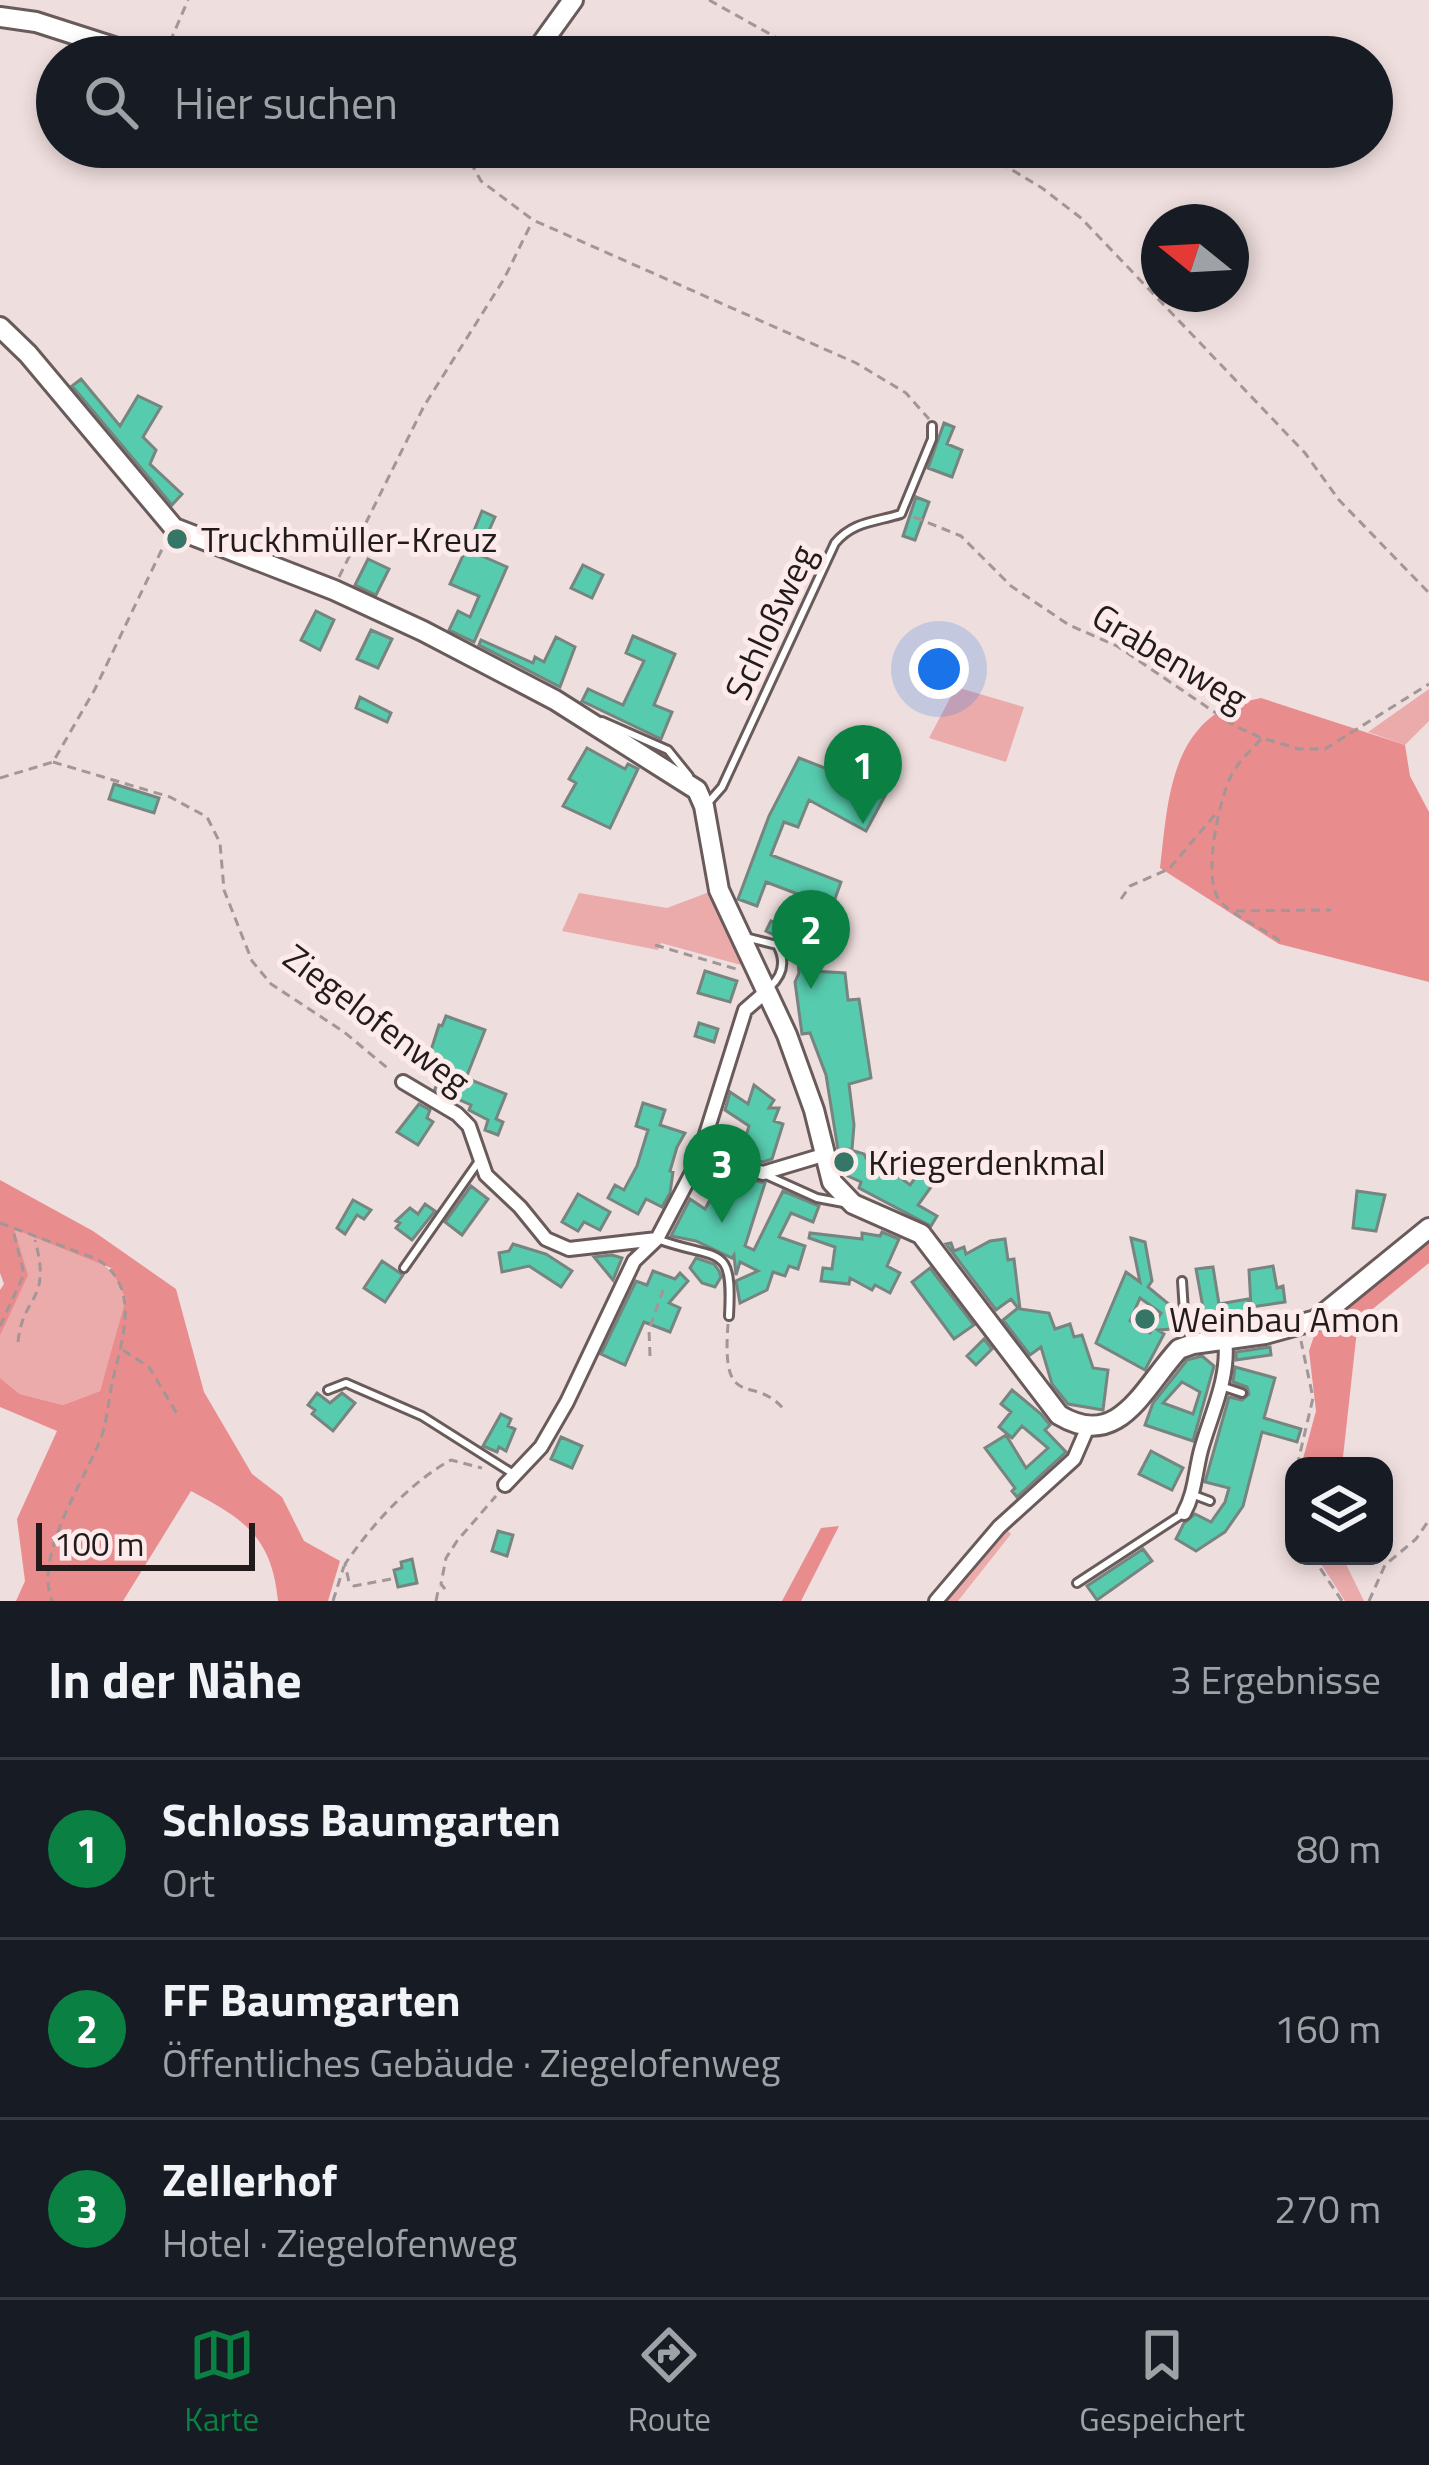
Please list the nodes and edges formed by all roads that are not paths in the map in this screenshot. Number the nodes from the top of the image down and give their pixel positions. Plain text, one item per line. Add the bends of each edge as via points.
1 (573, 0) edge
2 (0, 17) edge
3 (80, 36) edge
4 (547, 36) edge
5 (0, 327) edge
6 (932, 426) road end
7 (700, 798) junction
8 (742, 937) junction
9 (767, 990) junction
10 (403, 1082) road end
11 (479, 1161) junction
12 (697, 1162) junction
13 (825, 1162) junction
14 (763, 1173) junction
15 (817, 1198) junction
16 (853, 1204) junction
17 (1429, 1228) edge
18 (657, 1239) junction
19 (404, 1268) dead end
20 (1182, 1281) dead end
21 (729, 1316) road end
22 (1225, 1340) junction
23 (1192, 1344) junction
24 (1221, 1387) junction
25 (328, 1390) dead end
26 (1242, 1393) dead end
27 (1087, 1429) junction
28 (507, 1476) joint
29 (1194, 1495) junction
30 (1210, 1501) dead end
31 (1184, 1514) joint
32 (1077, 1583) dead end
33 (937, 1601) edge

1 - 4 street
2 - 3 street
5 - 7 street via 174,527 442,641 585,718
6 - 7 lane, Schloßweg via 902,514 864,521 835,543 722,787
7 - 8 street via 719,890
8 - 9 street
8 - 9 lane via 767,941 782,955 778,980
9 - 12 street via 745,1010
9 - 13 street via 814,1110
10 - 11 street, Ziegelofenweg via 469,1126
11 - 18 street, Ziegelofenweg via 546,1239 568,1249
11 - 19 lane
12 - 14 street
12 - 18 street
13 - 14 street
13 - 15 lane
13 - 16 street
14 - 15 lane
15 - 16 lane
16 - 27 street via 921,1234 1045,1402
17 - 22 street via 1316,1320
18 - 21 lane via 724,1261
18 - 28 street via 634,1261 541,1447
20 - 23 lane
22 - 23 street
22 - 24 street
23 - 27 street via 1120,1418
24 - 26 lane
24 - 29 street
25 - 28 lane via 346,1383 390,1400
27 - 33 street via 1074,1459 999,1527
29 - 30 lane
29 - 31 street
31 - 32 lane

